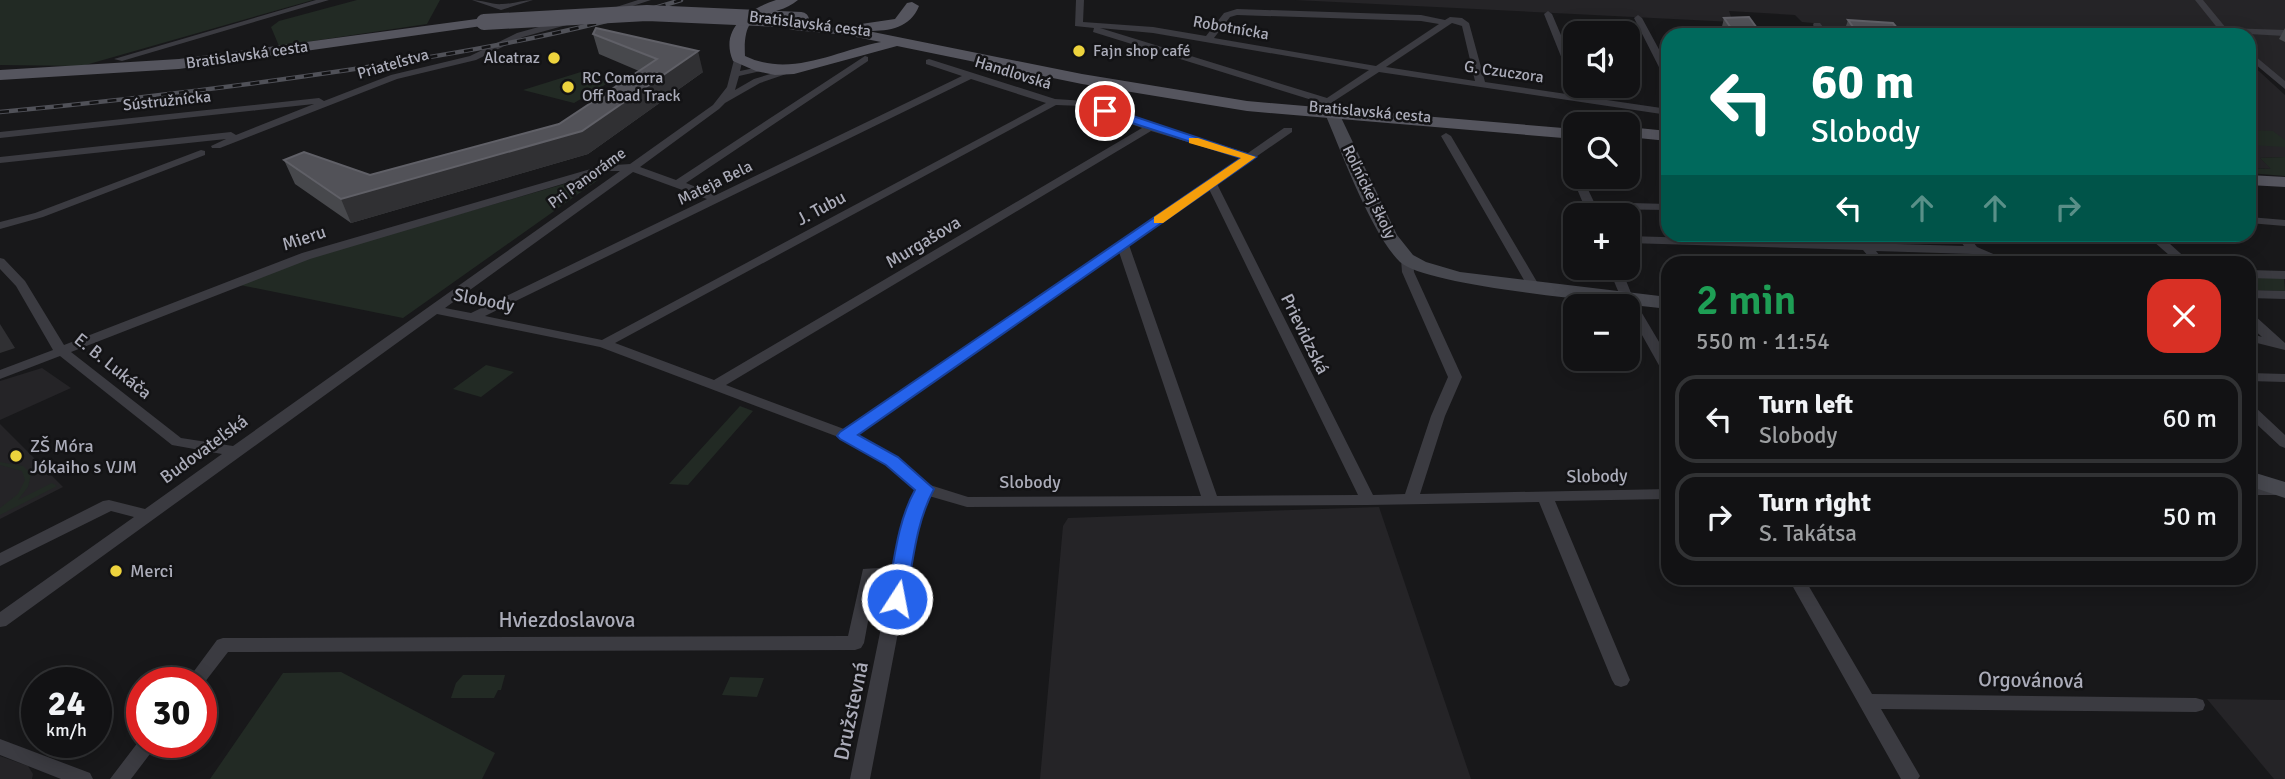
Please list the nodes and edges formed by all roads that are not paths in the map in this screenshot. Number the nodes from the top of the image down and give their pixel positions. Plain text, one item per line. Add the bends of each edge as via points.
1 (325, 0) edge
2 (476, 0) edge
3 (529, 0) edge
4 (647, 0) edge
5 (791, 0) edge
6 (1080, 0) edge
7 (2199, 0) edge
8 (907, 3) edge
9 (1548, 14) dead end
10 (1638, 18) dead end
11 (1444, 22) junction
12 (1078, 24) junction
13 (1817, 25) dead end
14 (1819, 28) edge
15 (2222, 28) edge
16 (847, 29) junction
17 (2256, 33) edge
18 (2285, 33) edge
19 (1207, 41) junction
20 (907, 43) junction
21 (936, 44) junction
22 (1563, 50) edge
23 (849, 54) junction
24 (119, 59) dead end
25 (865, 60) dead end
26 (2256, 60) edge
27 (929, 62) dead end
28 (1661, 62) edge
29 (737, 66) junction
30 (1378, 69) junction
31 (767, 73) junction
32 (969, 76) junction
33 (0, 77) edge
34 (1481, 84) junction
35 (2285, 86) edge
36 (338, 99) junction
37 (1583, 99) joint
38 (1054, 102) junction
39 (716, 107) junction
40 (1330, 109) junction
41 (1661, 111) edge
42 (1150, 127) junction
43 (1563, 127) edge
44 (1288, 130) dead end
45 (250, 133) junction
46 (1563, 133) edge
47 (0, 135) edge
48 (1446, 136) dead end
49 (1640, 136) edge
50 (1661, 137) edge
51 (216, 146) dead end
52 (201, 153) dead end
53 (1250, 157) junction
54 (0, 160) edge
55 (630, 167) junction
56 (2256, 178) edge
57 (2284, 181) edge
58 (679, 183) junction
59 (1212, 184) junction
60 (718, 199) junction
61 (1661, 207) edge
62 (1640, 208) edge
63 (2256, 221) edge
64 (2285, 223) edge
65 (0, 230) edge
66 (1640, 240) edge
67 (1661, 241) edge
68 (1718, 242) edge
69 (1851, 242) edge
70 (1967, 242) edge
71 (2160, 242) edge
72 (1123, 245) junction
73 (1853, 245) junction
74 (1866, 246) junction
75 (1973, 250) junction
76 (1874, 256) edge
77 (1989, 256) edge
78 (2177, 256) edge
79 (1407, 259) junction
80 (0, 262) edge
81 (2256, 274) edge
82 (2285, 275) edge
83 (1534, 287) junction
84 (1593, 294) edge
85 (2256, 294) edge
86 (2285, 295) edge
87 (1640, 300) edge
88 (1661, 302) edge
89 (432, 309) junction
90 (473, 317) junction
91 (1640, 321) edge
92 (2256, 324) edge
93 (2256, 339) edge
94 (604, 344) junction
95 (2283, 347) edge
96 (60, 350) junction
97 (1661, 357) edge
98 (0, 374) edge
99 (2256, 377) edge
100 (2285, 377) edge
101 (714, 386) junction
102 (2256, 416) edge
103 (846, 436) junction
104 (2285, 443) edge
105 (236, 451) junction
106 (2256, 480) edge
107 (925, 489) junction
108 (2256, 490) edge
109 (2285, 490) edge
110 (1661, 494) edge
111 (1545, 497) junction
112 (1411, 499) junction
113 (1368, 500) junction
114 (1211, 501) junction
115 (148, 515) junction
116 (0, 560) edge
117 (902, 573) junction
118 (1800, 585) edge
119 (0, 621) edge
120 (206, 667) edge
121 (1621, 680) dead end
122 (1866, 701) junction
123 (2196, 705) dead end
124 (0, 747) edge
125 (136, 758) edge
126 (1910, 776) dead end
127 (83, 779) edge
128 (120, 779) edge
129 (860, 779) edge

1 - 24 street
2 - 3 street via 501,7
4 - 36 street, Priateľstva via 520,35 473,58 394,77
5 - 29 main road via 762,10 743,24
6 - 12 street
7 - 15 street
8 - 16 main road via 908,17 898,23
8 - 21 main road via 920,12 914,31
9 - 22 street
10 - 28 street
11 - 19 street via 1237,12 1227,15
11 - 30 street
11 - 34 street via 1457,20 1469,31
12 - 19 street, Robotnícka via 1153,30
12 - 40 street
13 - 14 street
16 - 20 main road, Bratislavská cesta
16 - 21 main road, Bratislavská cesta
16 - 23 main road via 856,45
16 - 33 main road, Bratislavská cesta, bridge via 652,18 484,25 168,69 58,78
17 - 18 street
19 - 30 street, Robotnícka
20 - 23 main road
20 - 40 main road, Bratislavská cesta via 1131,88 1247,106
21 - 40 main road, Bratislavská cesta via 1152,86
23 - 31 main road via 810,67
25 - 58 street
26 - 35 street
27 - 32 street, Handlovská
29 - 31 main road
29 - 39 street, Pri Panoráme via 732,88
30 - 34 street, G. Czuczora
30 - 40 street
31 - 39 street
32 - 38 street, Handlovská
32 - 60 street, Mateja Bela
34 - 37 street, G. Czuczora
36 - 45 street, Priateľstva
36 - 47 street, Sústružnícka
37 - 41 street, G. Czuczora
38 - 42 street, Handlovská via 1083,103
38 - 94 street, J. Tubu
39 - 55 street, Pri Panoráme
40 - 43 main road, Bratislavská cesta
40 - 46 main road, Bratislavská cesta
40 - 79 main road, Roľníckej školy via 1389,236
42 - 53 street, Handlovská
42 - 101 street, Murgašova
44 - 53 street
45 - 51 street, Priateľstva
45 - 54 street
48 - 83 street
49 - 50 main road
52 - 65 street
53 - 59 street
55 - 58 street
55 - 89 street, Pri Panoráme
55 - 96 street, Mieru via 605,168 306,256
56 - 57 main road
58 - 60 street
59 - 72 street
59 - 113 street, Prievidzská
60 - 90 street, Mateja Bela
61 - 62 street
63 - 64 street
66 - 67 street
68 - 73 street
69 - 73 street
70 - 75 street
71 - 78 street
72 - 103 street
72 - 114 street
73 - 74 street
74 - 75 street
74 - 76 street
75 - 77 street
79 - 83 main road, Roľníckej školy via 1443,274
79 - 112 street via 1455,377
80 - 96 street, E. B. Lukáča via 21,284
81 - 82 street
83 - 84 main road, Roľníckej školy
85 - 86 street
87 - 88 main road, Roľníckej školy
89 - 90 street, Slobody
89 - 105 street, Budovateľská
90 - 94 street, Slobody
91 - 97 street
92 - 95 street
93 - 95 street
94 - 101 street, Slobody
96 - 98 street, Mieru
96 - 105 street, E. B. Lukáča via 177,442
99 - 100 street
101 - 103 street, Slobody
102 - 104 street
103 - 107 street, Slobody via 892,461
105 - 115 street, Budovateľská
106 - 109 main road
107 - 114 street, Slobody via 967,502
107 - 117 street, Družstevná via 916,505
108 - 109 street
110 - 111 street, Slobody
111 - 112 street, Slobody
111 - 121 street
112 - 113 street, Slobody
113 - 114 street, Slobody
115 - 116 street via 109,505
115 - 119 street, Budovateľská
117 - 120 street, Hviezdoslavova via 869,573 855,643 223,645
117 - 129 street, Družstevná
118 - 122 street
122 - 123 street, Orgovánová
122 - 126 street
124 - 127 street
125 - 128 street

